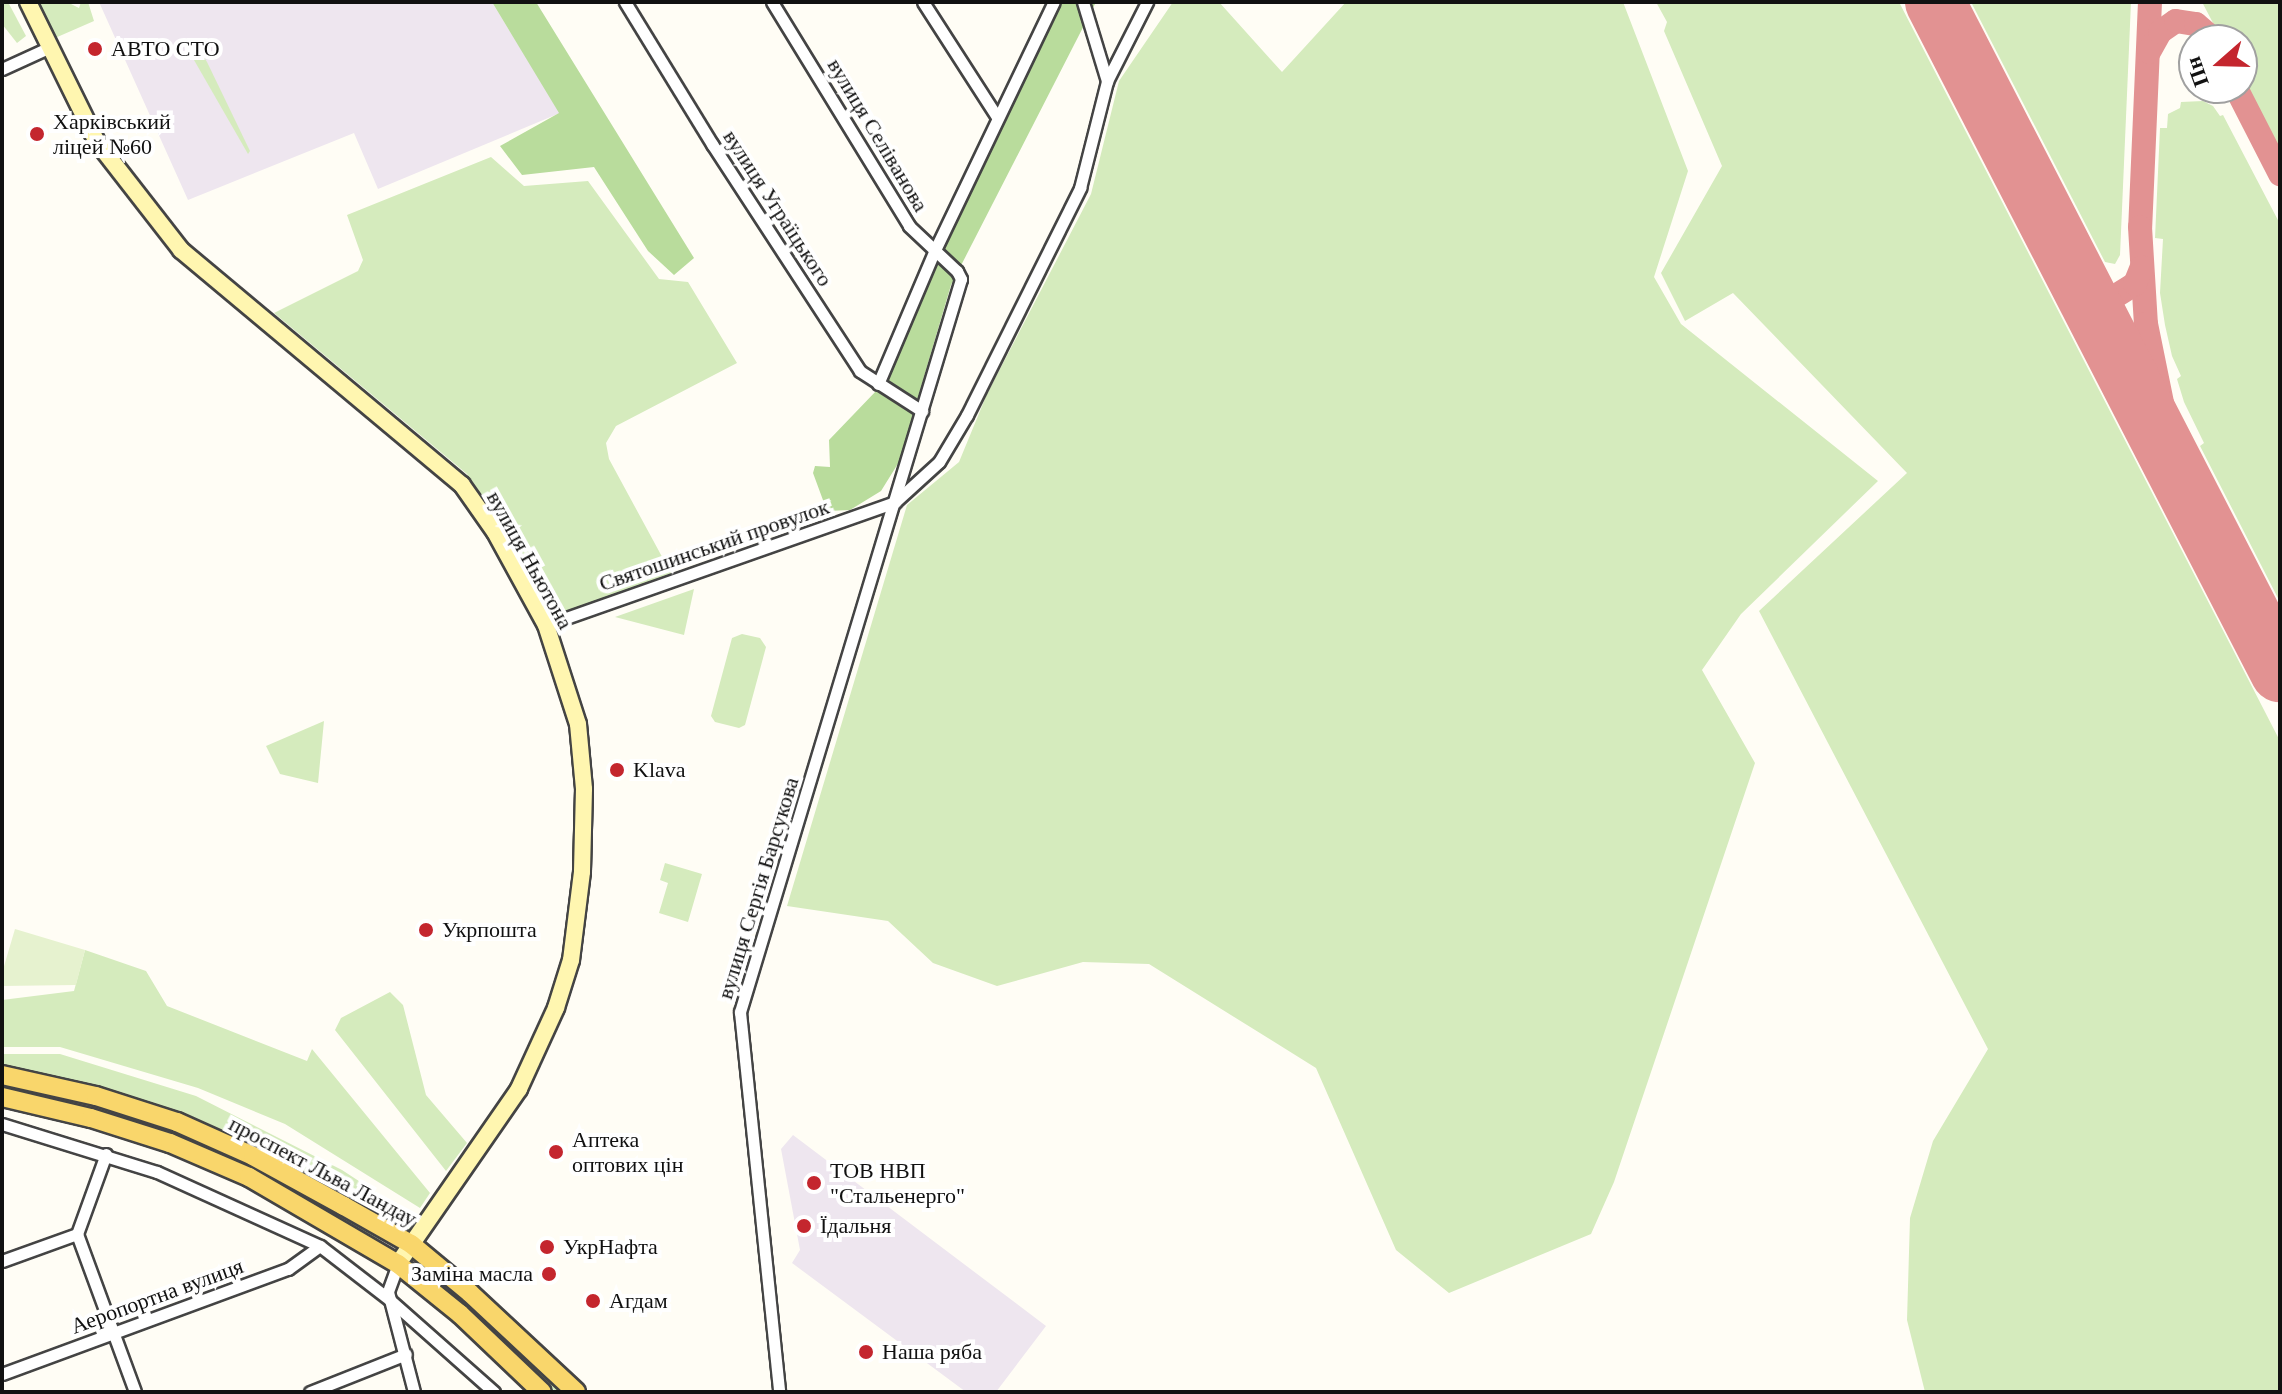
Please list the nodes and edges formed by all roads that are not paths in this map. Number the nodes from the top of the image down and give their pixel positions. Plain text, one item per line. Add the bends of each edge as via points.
1 (28, 2) edge
2 (625, 2) edge
3 (772, 2) edge
4 (923, 2) edge
5 (1054, 2) edge
6 (1083, 2) edge
7 (1147, 2) edge
8 (50, 47) junction
9 (2, 69) edge
10 (1107, 81) junction
11 (997, 117) junction
12 (934, 252) junction
13 (961, 279) joint
14 (878, 384) junction
15 (922, 411) junction
16 (895, 502) junction
17 (546, 625) junction
18 (2, 1075) edge
19 (2, 1097) edge
20 (2, 1124) edge
21 (106, 1154) junction
22 (77, 1234) junction
23 (411, 1244) junction
24 (320, 1246) junction
25 (2, 1261) edge
26 (398, 1264) junction
27 (390, 1300) junction
28 (114, 1334) junction
29 (406, 1354) junction
30 (2, 1374) edge
31 (135, 1392) edge
32 (310, 1392) edge
33 (414, 1392) edge
34 (494, 1392) edge
35 (542, 1392) edge
36 (576, 1392) edge
37 (779, 1392) edge

1 - 8 street, вулиця Ньютона
2 - 14 street, вулиця Уграїцького via 860,371
3 - 12 street, вулиця Селіванова via 909,226
4 - 11 street
5 - 11 street
6 - 10 street
7 - 10 street
8 - 9 street
8 - 17 street, вулиця Ньютона via 97,142 181,250 462,485 495,532
10 - 16 street via 1080,188 967,415 939,462
11 - 12 street
12 - 13 street, вулиця Селіванова
12 - 14 street
13 - 15 street, вулиця Сергія Барсукова
14 - 15 street, вулиця Уграїцького
15 - 16 street, вулиця Сергія Барсукова
16 - 17 street, Святошинський провулок
16 - 37 street, вулиця Сергія Барсукова via 740,1012
17 - 23 street, вулиця Ньютона via 582,752 584,846 571,960 556,1008 519,1089
18 - 23 main road, проспект Льва Ландау via 96,1096 177,1122 253,1156
19 - 26 main road, проспект Льва Ландау via 170,1143 249,1177
20 - 21 street
21 - 22 street
21 - 24 street via 227,1201
22 - 25 street
22 - 28 street
23 - 26 street, вулиця Ньютона
23 - 36 main road, проспект Льва Ландау
24 - 27 street
24 - 28 street, Аеропортна вулиця via 288,1269
26 - 27 street via 389,1284
26 - 35 main road, проспект Льва Ландау
27 - 29 street
27 - 34 street
28 - 30 street, Аеропортна вулиця
28 - 31 street
29 - 32 street
29 - 33 street

